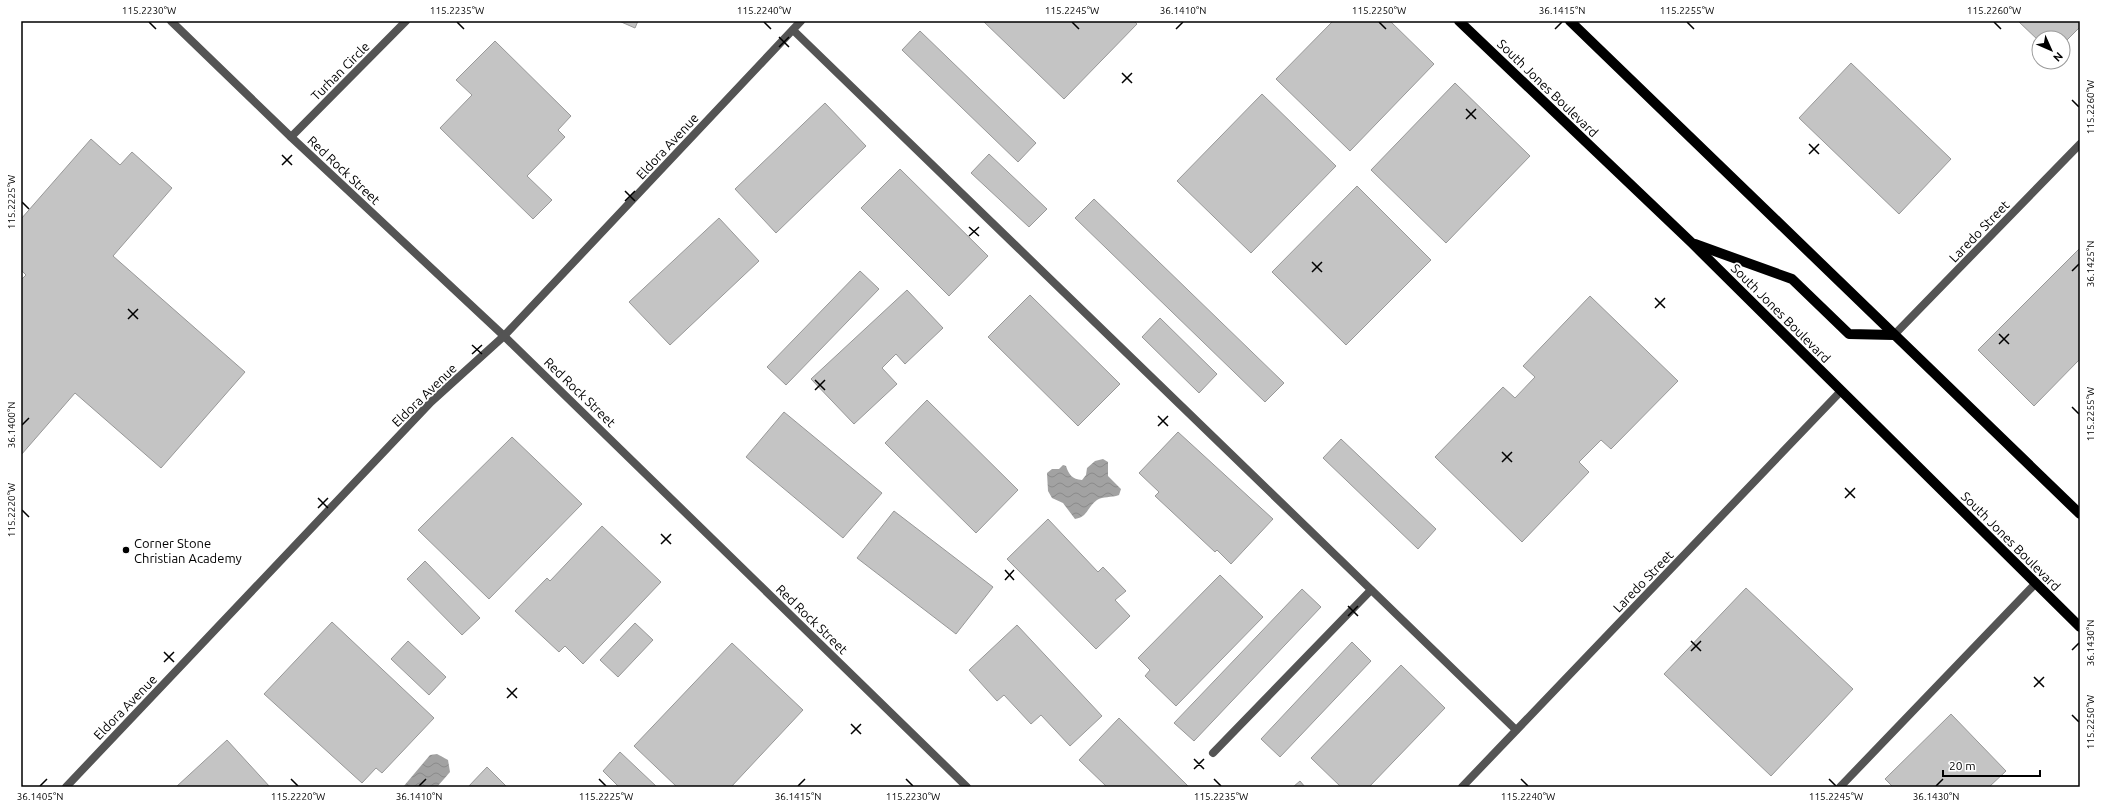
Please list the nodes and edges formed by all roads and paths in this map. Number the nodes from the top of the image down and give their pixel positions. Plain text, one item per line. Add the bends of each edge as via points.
1 (171, 21) edge
2 (406, 21) edge
3 (801, 21) edge
4 (1459, 21) edge
5 (1570, 21) edge
6 (793, 30) junction
7 (291, 137) junction
8 (2080, 144) edge
9 (1692, 243) junction
10 (1894, 335) junction
11 (504, 336) junction
12 (1841, 391) junction
13 (2080, 514) edge
14 (2035, 584) junction
15 (1371, 590) junction
16 (2080, 627) edge
17 (1516, 730) junction
18 (1213, 753) dead end
19 (66, 787) edge
20 (967, 787) edge
21 (1462, 787) edge
22 (1840, 787) edge

1 - 7 street, Red Rock Street
2 - 7 street, Turhan Circle
3 - 6 street, Eldora Avenue
4 - 9 main road, South Jones Boulevard
5 - 10 main road
6 - 11 street, Eldora Avenue
6 - 15 street
7 - 11 street, Red Rock Street
8 - 10 street, Laredo Street
9 - 10 main road via 1792,280 1849,334
9 - 12 main road, South Jones Boulevard
10 - 13 main road
11 - 19 street, Eldora Avenue via 431,402
11 - 20 street, Red Rock Street
12 - 14 main road, South Jones Boulevard
12 - 17 street, Laredo Street
14 - 16 main road, South Jones Boulevard
14 - 22 street
15 - 17 street
15 - 18 street
17 - 21 street, Laredo Street

